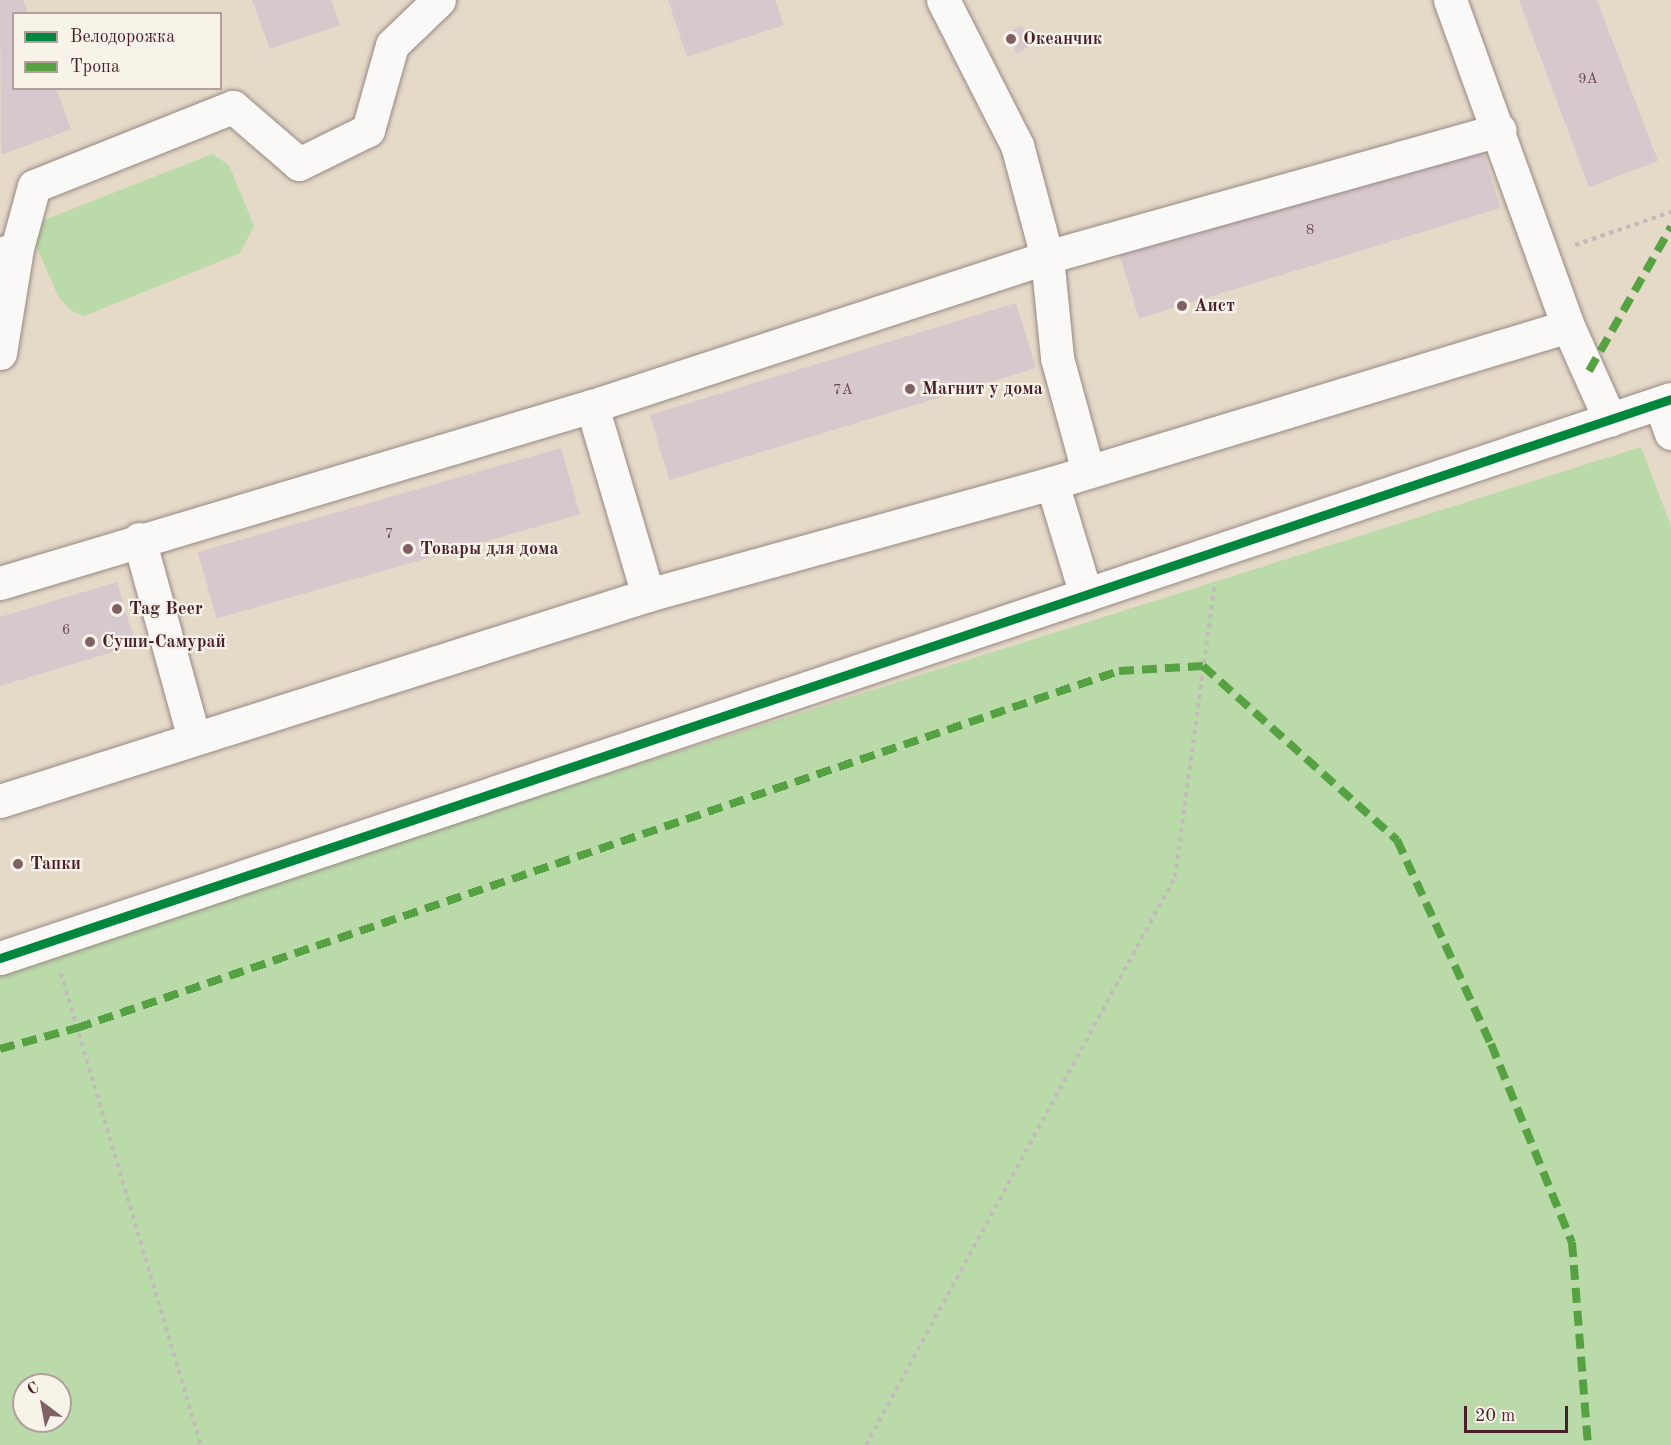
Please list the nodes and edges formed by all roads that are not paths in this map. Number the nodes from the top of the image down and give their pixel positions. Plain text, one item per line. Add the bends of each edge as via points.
1 (439, 0) edge
2 (943, 0) edge
3 (1450, 0) edge
4 (1498, 130) junction
5 (8, 251) edge
6 (1047, 256) junction
7 (1568, 326) junction
8 (0, 353) edge
9 (1666, 401) edge
10 (592, 406) junction
11 (1610, 420) junction
12 (1671, 433) edge
13 (1088, 471) junction
14 (1052, 483) junction
15 (139, 539) junction
16 (0, 583) edge
17 (1086, 595) junction
18 (648, 596) junction
19 (194, 739) junction
20 (0, 801) edge
21 (0, 958) edge

1 - 5 street via 392,45 368,130 299,164 233,107 34,186
2 - 6 street via 1017,146
3 - 4 street
4 - 6 street
4 - 7 street
5 - 8 street
6 - 10 street
6 - 13 street via 1057,358
7 - 11 street
7 - 13 street
9 - 11 street
9 - 12 street
10 - 15 street
10 - 18 street
11 - 17 street
13 - 14 street
14 - 17 street
14 - 18 street
15 - 16 street
15 - 19 street
17 - 21 street
18 - 19 street
19 - 20 street

